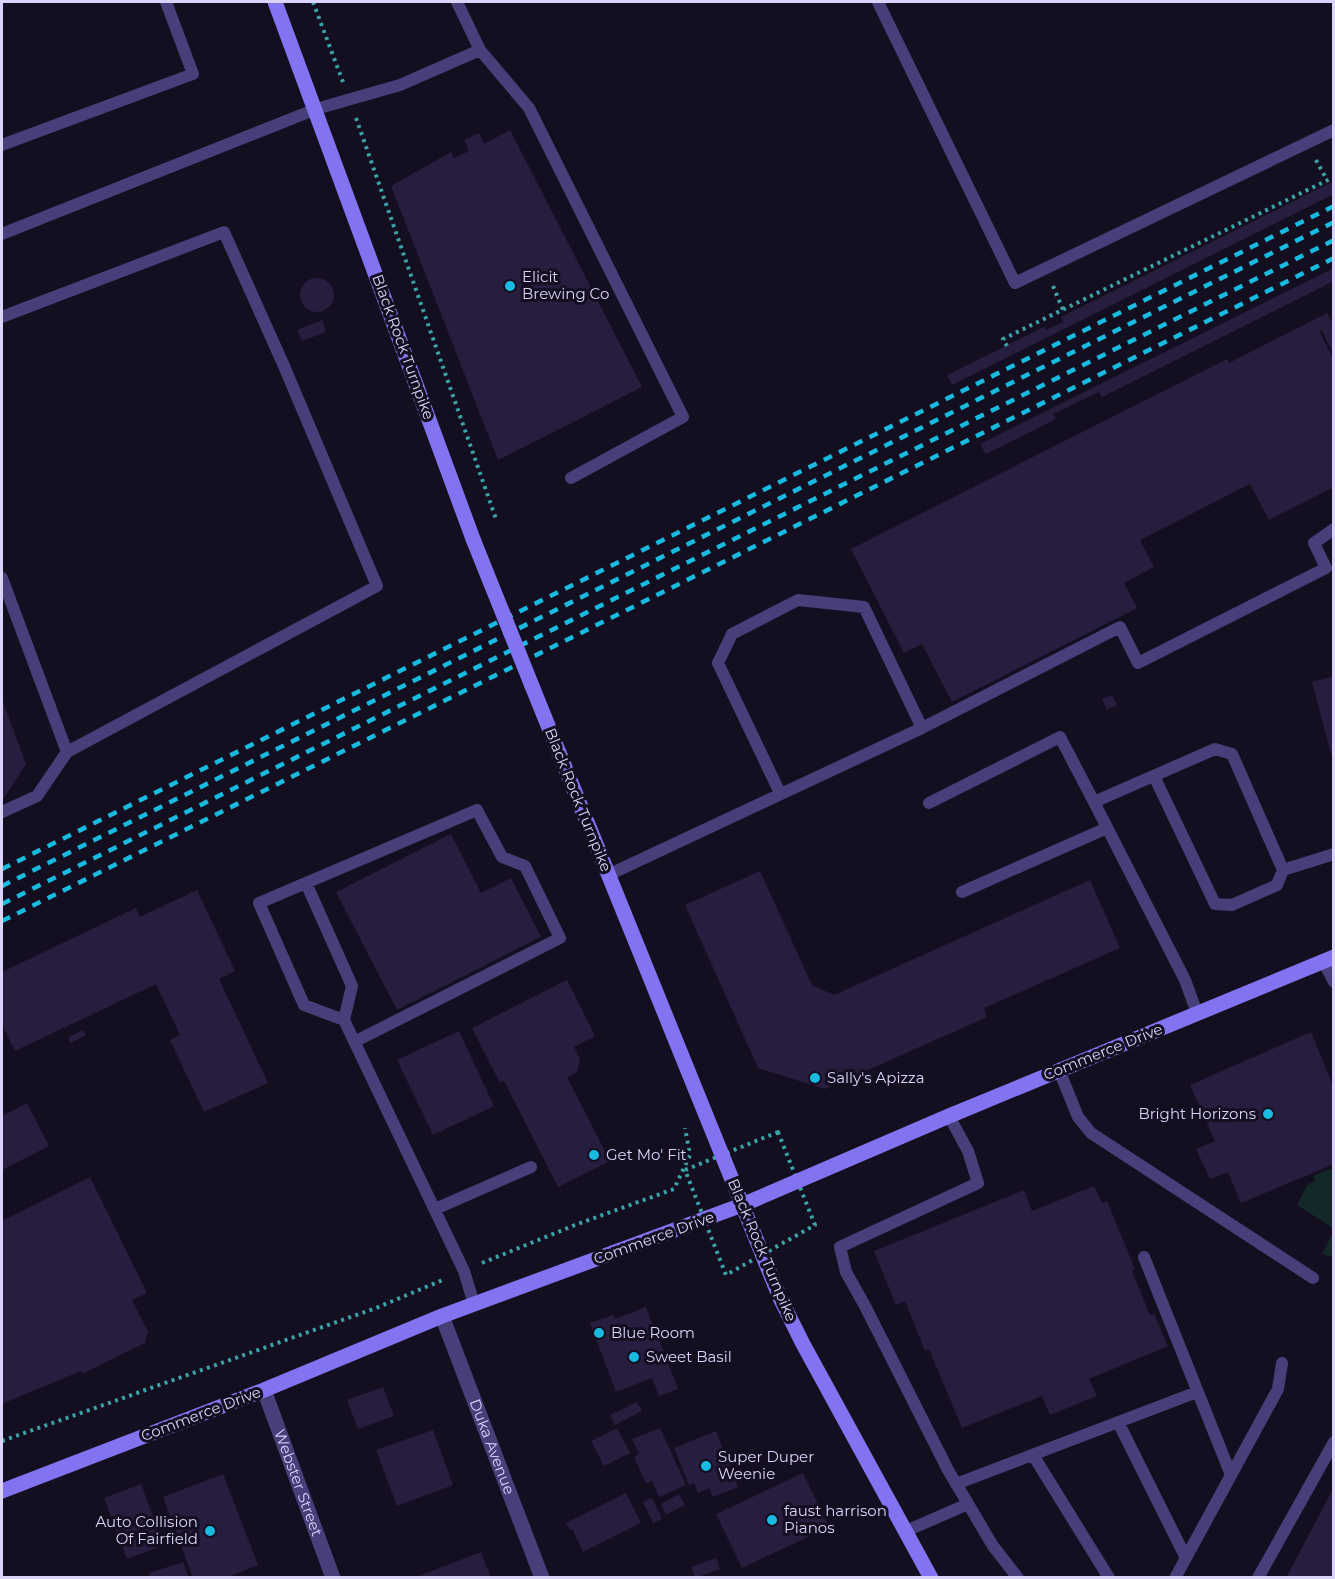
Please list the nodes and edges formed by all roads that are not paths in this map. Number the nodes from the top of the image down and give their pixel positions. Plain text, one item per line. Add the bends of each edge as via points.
1 (166, 2) edge
2 (275, 2) edge
3 (457, 2) edge
4 (878, 2) edge
5 (480, 50) junction
6 (316, 110) junction
7 (1334, 130) edge
8 (2, 146) edge
9 (2, 234) edge
10 (2, 317) edge
11 (571, 478) dead end
12 (1334, 528) edge
13 (2, 578) edge
14 (922, 728) junction
15 (66, 752) junction
16 (1154, 776) junction
17 (780, 793) junction
18 (1094, 802) junction
19 (929, 803) dead end
20 (2, 812) edge
21 (1107, 828) junction
22 (1334, 854) edge
23 (1283, 870) junction
24 (608, 875) junction
25 (306, 883) junction
26 (962, 892) dead end
27 (1328, 959) edge
28 (1334, 982) edge
29 (1197, 1013) junction
30 (344, 1020) junction
31 (356, 1041) junction
32 (1059, 1070) junction
33 (949, 1116) junction
34 (531, 1167) dead end
35 (742, 1205) junction
36 (435, 1209) junction
37 (1144, 1257) dead end
38 (1313, 1278) dead end
39 (474, 1304) junction
40 (442, 1316) junction
41 (1282, 1363) dead end
42 (264, 1390) junction
43 (1197, 1392) junction
44 (1118, 1422) junction
45 (1334, 1442) edge
46 (1033, 1455) junction
47 (1231, 1475) junction
48 (956, 1484) junction
49 (2, 1491) edge
50 (968, 1504) junction
51 (906, 1531) junction
52 (1186, 1558) junction
53 (333, 1578) edge
54 (542, 1578) edge
55 (931, 1578) edge
56 (1018, 1578) edge
57 (1109, 1578) edge
58 (1175, 1578) edge
59 (1258, 1578) edge

1 - 8 lane via 193,74
2 - 6 main road, Black Rock Turnpike
3 - 5 lane
4 - 7 lane via 1015,283
5 - 6 lane via 399,84
5 - 11 lane via 529,108 683,417
6 - 9 lane
6 - 24 main road, Black Rock Turnpike, bridge via 473,539
10 - 15 lane via 224,232 377,586
12 - 14 lane via 1314,543 1326,568 1138,663 1120,627
13 - 15 lane
14 - 17 lane
14 - 17 lane via 864,607 798,600 732,634 718,663
15 - 20 lane via 37,796
16 - 18 lane
16 - 23 lane via 1215,748 1232,754
16 - 23 lane via 1215,904 1232,905 1277,885
17 - 24 lane
18 - 19 lane via 1060,737
18 - 21 lane
21 - 26 lane
21 - 29 lane via 1185,980
22 - 23 lane
24 - 35 main road, Black Rock Turnpike
25 - 30 lane via 352,986
25 - 30 lane via 259,903 304,1005
25 - 31 lane via 477,810 502,857 525,866 560,938
27 - 28 lane
27 - 29 main road, Commerce Drive
29 - 32 main road, Commerce Drive
30 - 31 lane
31 - 36 lane
32 - 33 main road, Commerce Drive
32 - 38 lane via 1078,1117 1091,1133
33 - 35 main road, Commerce Drive
33 - 48 lane via 968,1151 978,1184 840,1247 846,1272
34 - 36 lane
35 - 39 main road, Commerce Drive
35 - 51 main road, Black Rock Turnpike via 803,1344
36 - 39 lane via 464,1271
37 - 43 lane
39 - 40 main road, Commerce Drive
40 - 42 main road, Commerce Drive
40 - 54 street, Duka Avenue
41 - 47 lane via 1278,1389
42 - 49 main road, Commerce Drive
42 - 53 street, Webster Street
43 - 44 lane
43 - 47 lane
44 - 46 lane
44 - 52 lane
45 - 59 lane
46 - 48 lane
46 - 57 lane
47 - 52 lane
48 - 50 lane
50 - 51 lane
50 - 56 lane
51 - 55 main road, Black Rock Turnpike
52 - 58 lane

